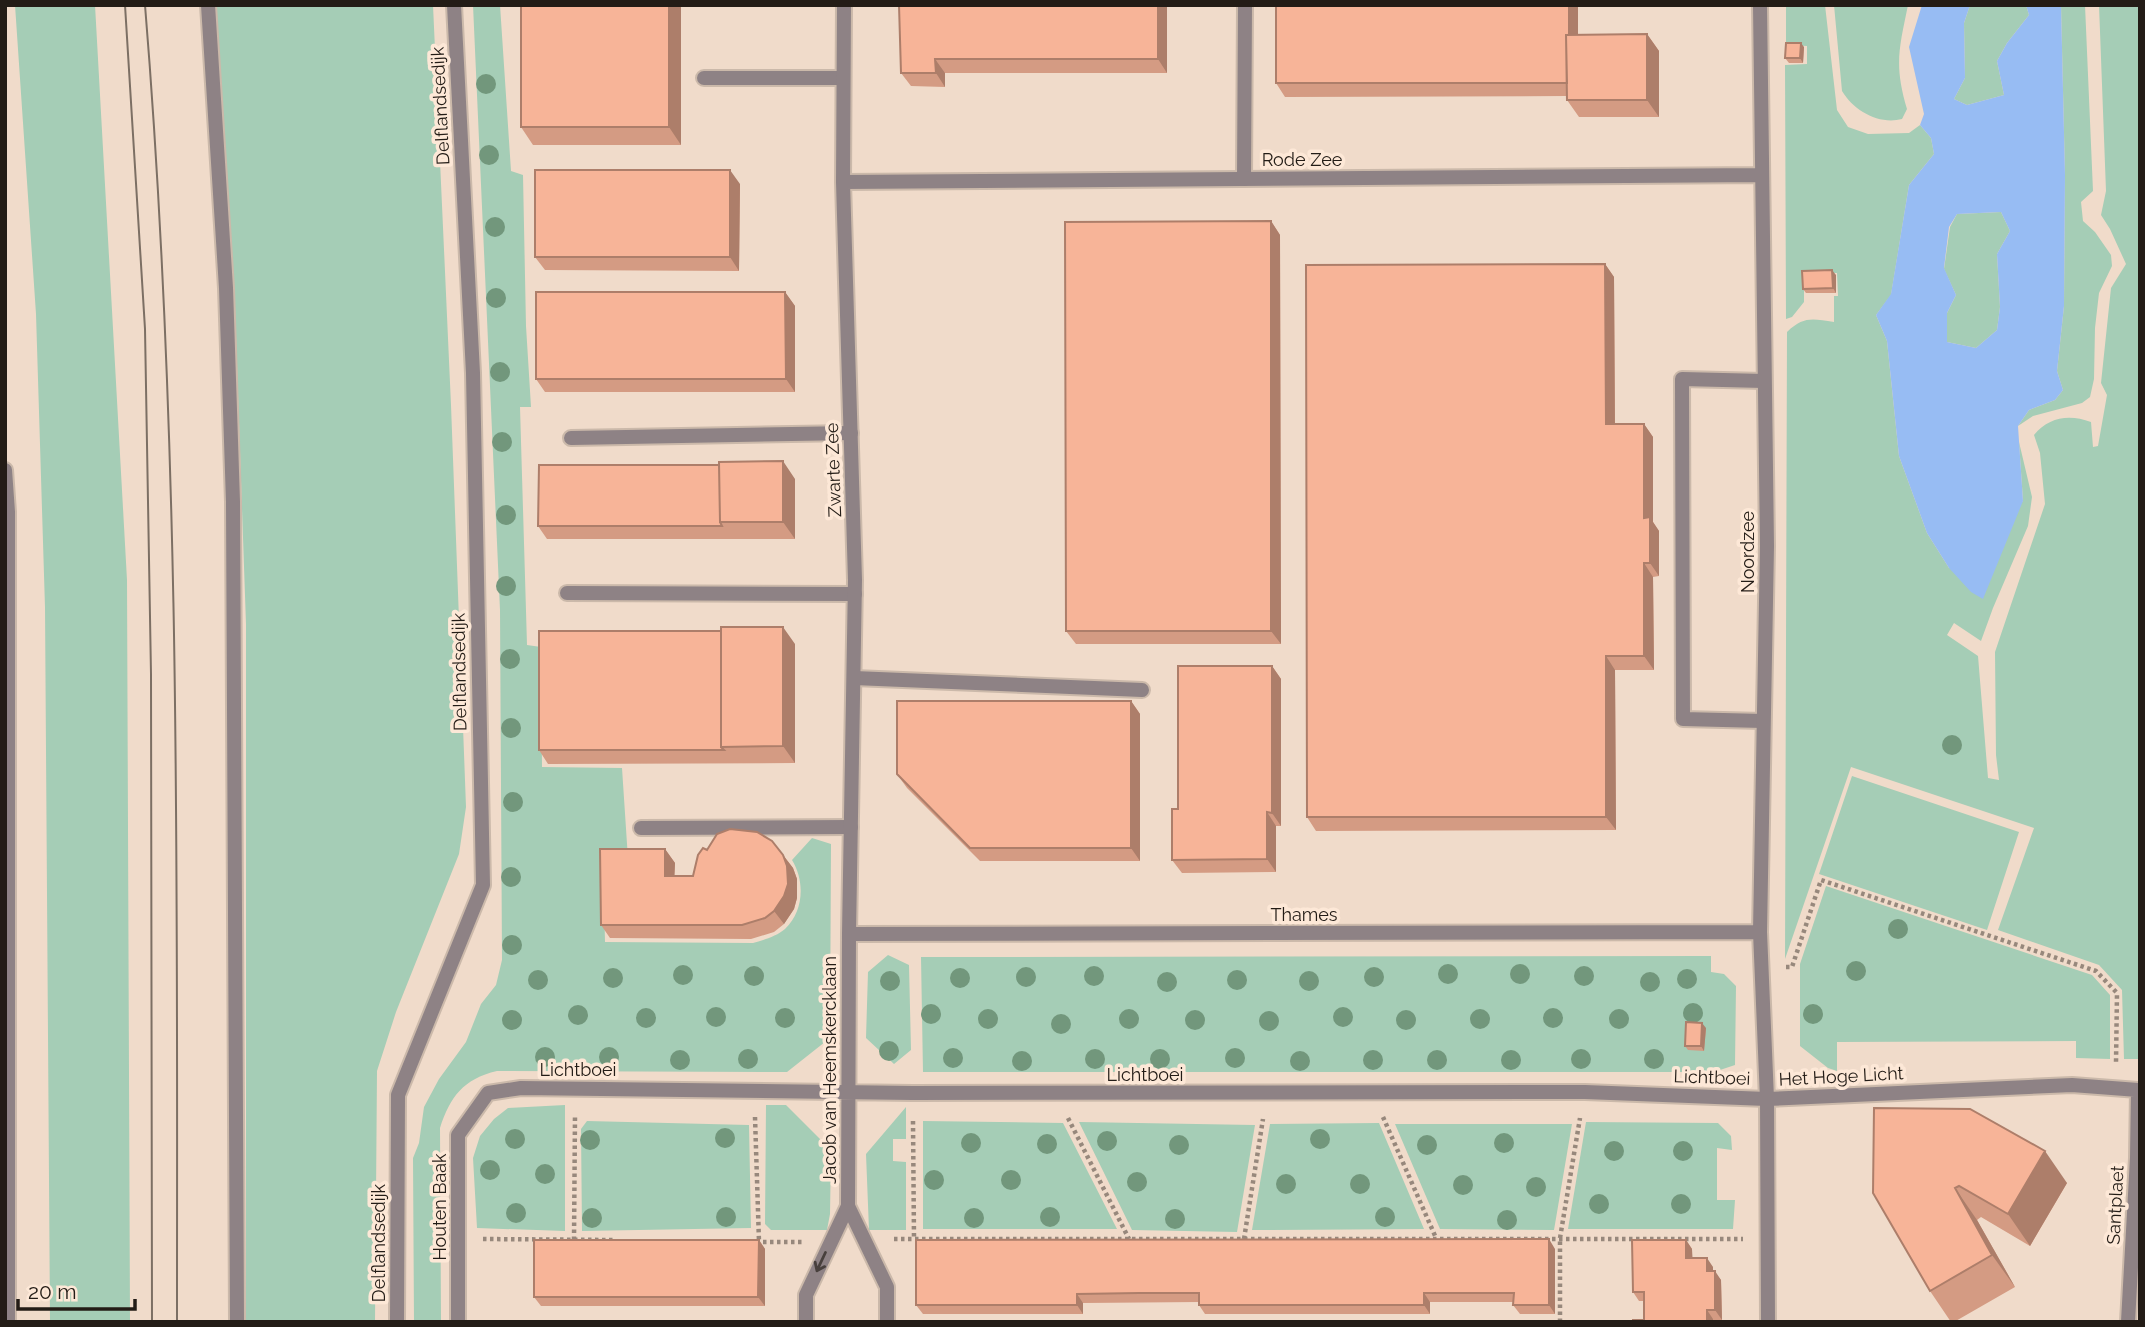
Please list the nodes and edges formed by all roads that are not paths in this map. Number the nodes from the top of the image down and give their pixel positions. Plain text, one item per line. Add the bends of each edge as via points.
1 (208, 5) edge
2 (454, 5) edge
3 (844, 5) edge
4 (1245, 5) edge
5 (1760, 5) edge
6 (704, 78) dead end
7 (843, 78) junction
8 (1761, 175) junction
9 (1244, 179) junction
10 (843, 182) junction
11 (1764, 381) junction
12 (850, 433) junction
13 (571, 438) dead end
14 (5, 470) edge
15 (567, 593) dead end
16 (855, 594) junction
17 (854, 678) junction
18 (1142, 690) dead end
19 (1763, 721) junction
20 (851, 827) junction
21 (641, 828) dead end
22 (1760, 933) junction
23 (849, 934) junction
24 (521, 1088) joint
25 (2138, 1090) edge
26 (850, 1093) junction
27 (1767, 1099) junction
28 (848, 1206) junction
29 (8, 1322) edge
30 (237, 1322) edge
31 (397, 1322) edge
32 (458, 1322) edge
33 (806, 1322) edge
34 (887, 1322) edge
35 (1768, 1322) edge
36 (2128, 1322) edge

1 - 30 street via 226,288 233,502
2 - 31 street, Delflandsedijk via 473,373 483,884 398,1095
3 - 7 street, Zwarte Zee
4 - 9 street
5 - 8 street, Noordzee
6 - 7 street
7 - 10 street, Zwarte Zee
8 - 9 street, Rode Zee
8 - 11 street, Noordzee
9 - 10 street, Rode Zee
10 - 12 street, Zwarte Zee
11 - 19 street, Noordzee
11 - 19 street via 1682,379 1683,719
12 - 13 street
12 - 16 street, Zwarte Zee
14 - 29 street
15 - 16 street
16 - 17 street, Zwarte Zee
17 - 18 street
17 - 20 street, Zwarte Zee
19 - 22 street, Noordzee
20 - 21 street
20 - 23 street, Zwarte Zee
22 - 23 street, Thames
22 - 27 street, Noordzee
23 - 26 street, Jacob van Heemskercklaan
24 - 26 street, Lichtboei
24 - 32 street, Houten Baak via 488,1093 458,1135
25 - 27 street, Het Hoge Licht via 2072,1085
25 - 36 street, Santplaet
26 - 27 street, Lichtboei via 1584,1092
26 - 28 street, Jacob van Heemskercklaan
27 - 35 street, Het Hoge Licht
28 -> 33 street, Jacob van Heemskercklaan via 806,1295
28 - 34 street, Jacob van Heemskercklaan via 887,1287

